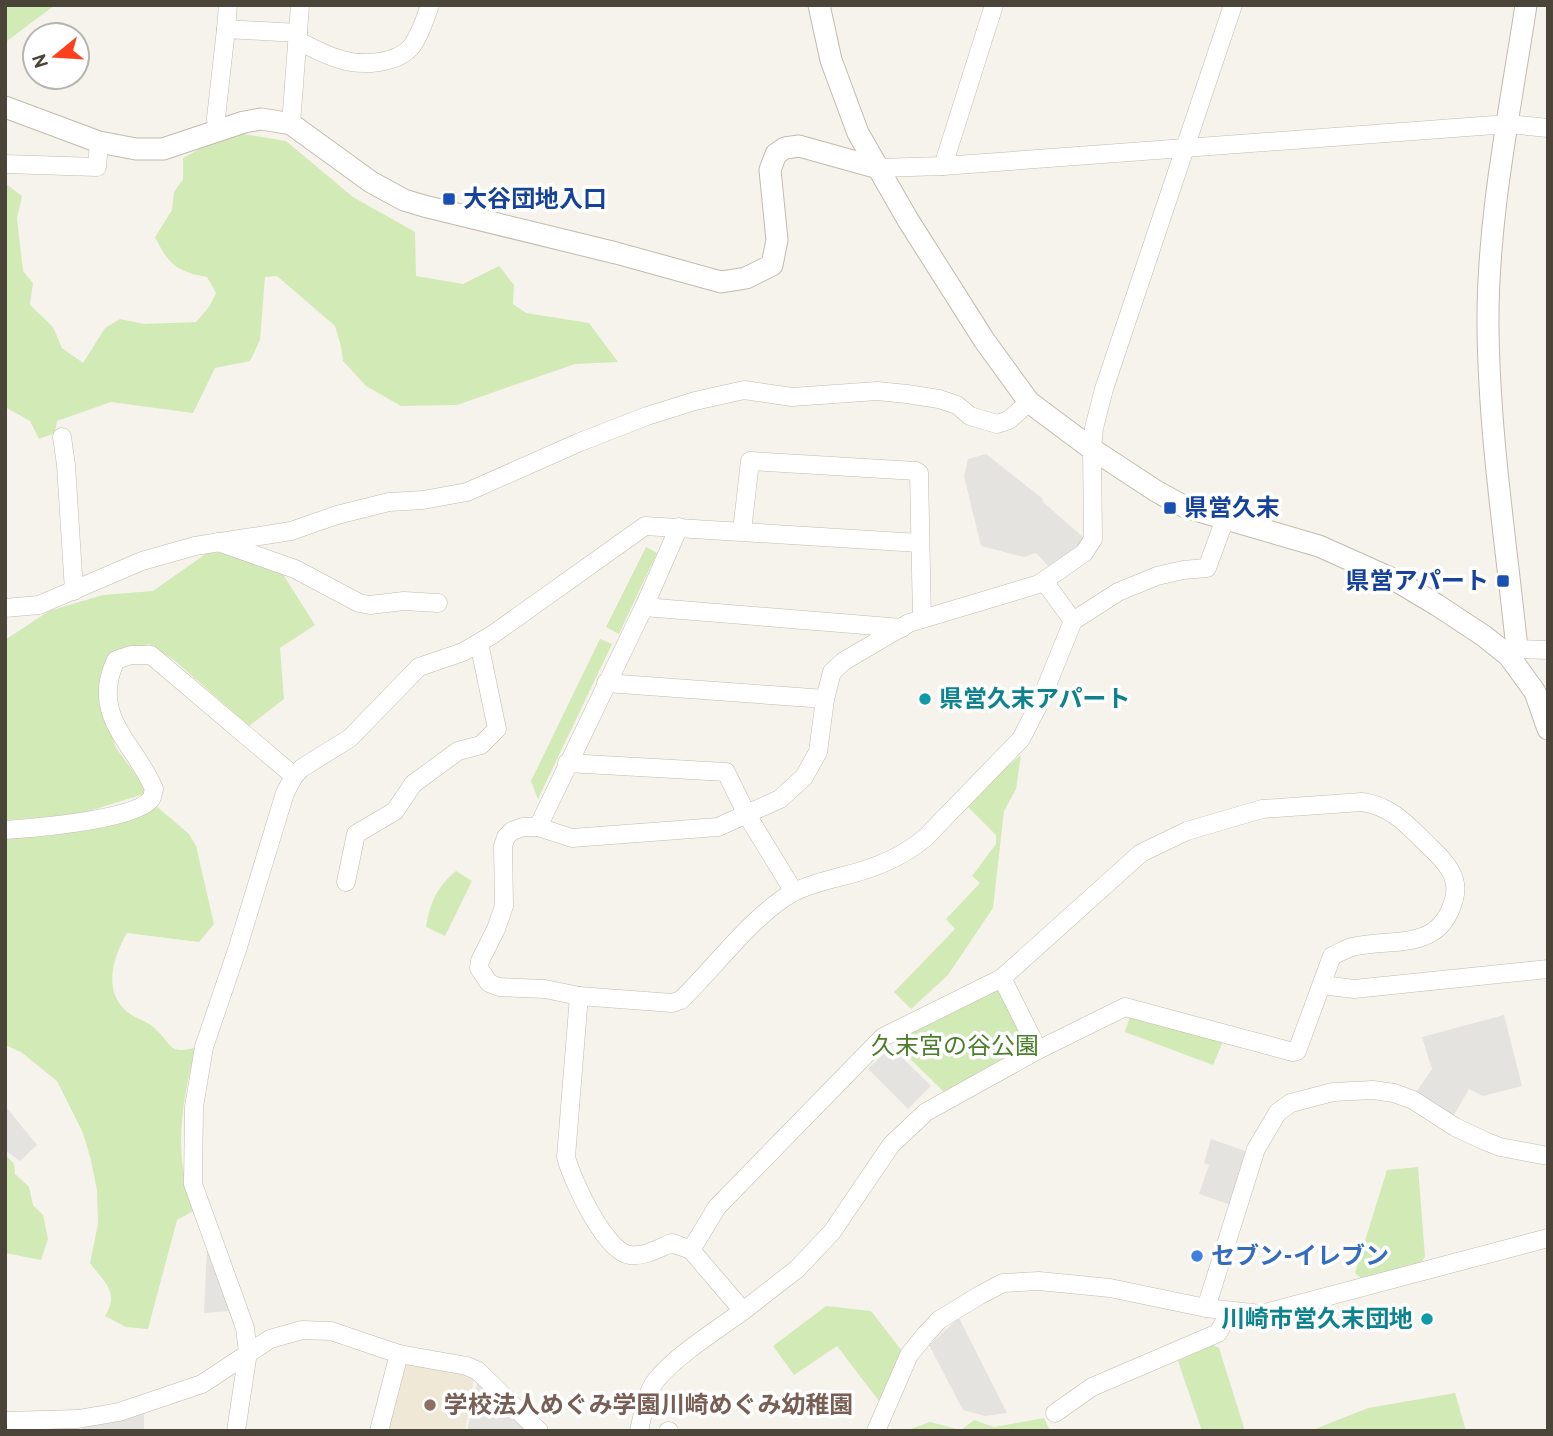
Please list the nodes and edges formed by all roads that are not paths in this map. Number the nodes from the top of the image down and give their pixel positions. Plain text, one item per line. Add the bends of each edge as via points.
1 (228, 5) edge
2 (300, 5) edge
3 (430, 5) edge
4 (819, 5) edge
5 (994, 5) edge
6 (1233, 5) edge
7 (1525, 5) edge
8 (226, 29) junction
9 (298, 37) junction
10 (5, 107) edge
11 (290, 124) junction
12 (1508, 124) junction
13 (1548, 128) edge
14 (217, 130) junction
15 (99, 142) junction
16 (1185, 147) junction
17 (5, 163) edge
18 (943, 166) junction
19 (878, 168) junction
20 (1029, 402) junction
21 (62, 437) dead end
22 (1091, 449) junction
23 (1225, 519) junction
24 (679, 527) junction
25 (742, 531) junction
26 (215, 541) junction
27 (919, 543) junction
28 (1044, 581) junction
29 (74, 591) junction
30 (438, 603) dead end
31 (644, 607) junction
32 (8, 612) edge
33 (922, 619) junction
34 (1073, 621) junction
35 (902, 628) junction
36 (479, 643) junction
37 (1548, 650) edge
38 (1513, 653) junction
39 (606, 683) junction
40 (825, 699) junction
41 (1548, 729) edge
42 (567, 763) junction
43 (294, 776) junction
44 (747, 815) junction
45 (538, 827) junction
46 (5, 830) edge
47 (346, 882) dead end
48 (794, 892) junction
49 (1548, 969) edge
50 (1002, 978) junction
51 (1322, 985) junction
52 (579, 996) junction
53 (1038, 1050) junction
54 (1548, 1156) edge
55 (1548, 1238) edge
56 (691, 1250) junction
57 (1206, 1308) junction
58 (743, 1311) junction
59 (1230, 1311) junction
60 (248, 1352) junction
61 (399, 1354) junction
62 (1055, 1413) dead end
63 (5, 1420) edge
64 (78, 1425) edge
65 (236, 1431) edge
66 (379, 1431) edge
67 (539, 1431) edge
68 (639, 1431) edge
69 (876, 1431) edge

1 - 8 street
2 - 9 street
3 - 9 street via 410,48 378,62 339,60
4 - 19 street via 844,99
5 - 18 street
6 - 16 street
7 - 12 street
8 - 9 street
8 - 14 street
9 - 11 street
10 - 15 street
11 - 14 street via 261,119
11 - 19 street via 404,200 721,282 746,278 772,265 777,240 770,170 776,154 799,146
12 - 13 street
12 - 16 street
12 - 38 street via 1491,248 1488,325
14 - 15 street via 163,149
15 - 17 street via 97,167
16 - 18 street
16 - 22 street via 1104,389
18 - 19 street
19 - 20 street via 984,340
20 - 22 street
20 - 26 street via 1009,420 997,424 970,416 957,405 907,394 877,391 792,397 744,390 647,416 467,492 388,502 290,531
21 - 29 street
22 - 23 street via 1185,507
22 - 28 street via 1093,539 1084,553
23 - 34 street via 1207,568 1157,576 1118,592
23 - 38 street via 1358,561
24 - 25 street
24 - 31 street
24 - 36 street via 645,526
25 - 27 street
25 - 27 street via 750,461 916,471
26 - 29 street via 142,561
26 - 30 street via 295,569 359,604
27 - 33 street
28 - 33 street
28 - 34 street
29 - 32 street
31 - 35 street
31 - 39 street
33 - 35 street
34 - 48 street via 1021,738 925,838 878,866
35 - 40 street via 832,672
36 - 43 street via 419,667 350,738
36 - 47 street via 497,729 481,745 458,751 413,784 395,811 356,834
37 - 38 street
38 - 41 street via 1535,692
39 - 40 street
39 - 42 street
40 - 44 street via 818,752 804,777 780,799
42 - 44 street via 726,772
42 - 45 street
43 - 46 street via 151,655 131,655 116,660 109,675 109,704 124,742 154,789 151,799 115,815
43 - 60 street via 204,1047 194,1107 193,1184 245,1328
44 - 45 street via 718,827 572,838
44 - 48 street
45 - 52 street via 523,827 506,837 504,906 479,968 489,983 499,987
48 - 52 street via 771,907 681,1000
49 - 51 street via 1354,989
50 - 51 street via 1141,853 1187,831 1273,807 1377,804 1393,811 1451,869 1456,892 1450,913 1434,932 1413,940 1350,947 1332,956
50 - 53 street
50 - 56 street via 883,1037 717,1207
51 - 53 street via 1293,1052 1125,1007
52 - 56 street via 566,1157 580,1198 616,1249 627,1255 672,1243
53 - 58 street via 926,1112 891,1145 832,1231 797,1269
54 - 57 street via 1485,1142 1394,1093 1333,1092 1291,1103 1278,1112 1256,1149
55 - 59 street via 1261,1314
56 - 58 street
57 - 59 street
57 - 69 street via 1110,1288 1039,1281 1003,1283 926,1334 909,1355
58 - 68 street via 656,1380
59 - 62 street via 1218,1333 1092,1387
60 - 61 street via 302,1329 331,1331
60 - 64 street via 202,1384
60 - 65 street
61 - 66 street
61 - 67 street via 478,1371
63 - 64 street

